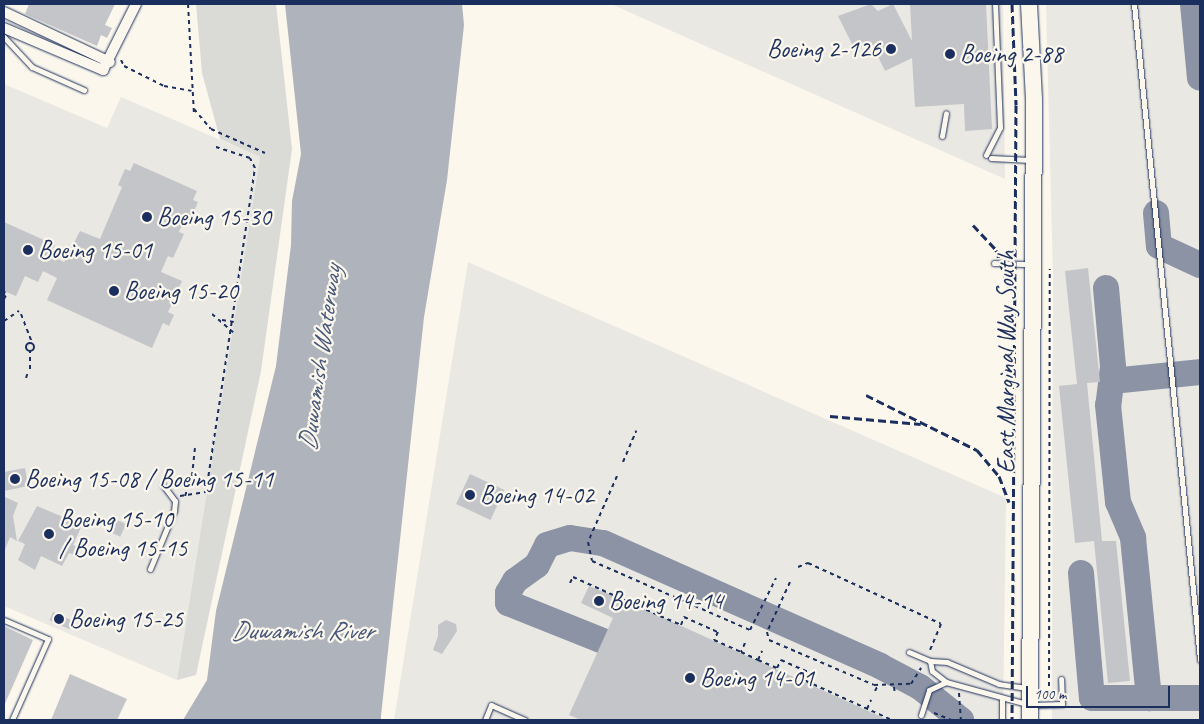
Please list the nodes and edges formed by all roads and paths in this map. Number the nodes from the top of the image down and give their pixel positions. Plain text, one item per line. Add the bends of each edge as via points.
1 (13, 4) edge
2 (136, 4) edge
3 (188, 4) edge
4 (995, 4) edge
5 (1029, 4) edge
6 (1134, 4) edge
7 (6, 13) edge
8 (4, 28) edge
9 (4, 37) edge
10 (121, 60) dead end
11 (110, 62) junction
12 (84, 90) dead end
13 (192, 91) junction
14 (194, 109) junction
15 (946, 113) dead end
16 (194, 115) dead end
17 (942, 136) dead end
18 (213, 146) dead end
19 (266, 153) dead end
20 (1033, 160) junction
21 (994, 262) dead end
22 (1031, 264) junction
23 (1050, 269) dead end
24 (5, 293) edge
25 (4, 299) edge
26 (212, 314) dead end
27 (222, 320) junction
28 (4, 321) edge
29 (235, 322) junction
30 (233, 332) junction
31 (32, 343) junction
32 (30, 351) junction
33 (26, 378) dead end
34 (636, 431) dead end
35 (195, 448) dead end
36 (623, 462) dead end
37 (617, 476) dead end
38 (163, 485) dead end
39 (172, 496) junction
40 (184, 496) junction
41 (588, 552) junction
42 (583, 553) dead end
43 (798, 567) dead end
44 (150, 569) dead end
45 (776, 578) dead end
46 (790, 582) dead end
47 (570, 583) dead end
48 (669, 595) junction
49 (667, 599) dead end
50 (664, 607) dead end
51 (660, 616) junction
52 (4, 620) edge
53 (745, 643) dead end
54 (930, 650) dead end
55 (762, 651) dead end
56 (741, 652) junction
57 (909, 652) dead end
58 (758, 660) junction
59 (816, 660) junction
60 (1200, 660) edge
61 (930, 661) junction
62 (814, 664) dead end
63 (921, 668) dead end
64 (1061, 679) dead end
65 (946, 682) junction
66 (878, 685) junction
67 (894, 686) junction
68 (875, 691) dead end
69 (960, 691) dead end
70 (1050, 694) dead end
71 (895, 695) dead end
72 (871, 700) dead end
73 (1002, 700) junction
74 (1030, 704) edge
75 (867, 709) junction
76 (936, 714) dead end
77 (921, 715) dead end
78 (12, 720) edge
79 (485, 720) edge
80 (524, 720) edge
81 (892, 720) edge
82 (951, 720) edge
83 (961, 720) edge
84 (1002, 720) edge

1 - 7 street
2 - 11 street
3 - 13 path
4 - 20 lane via 1000,127 989,157
5 - 20 main road, East Marginal Way South
6 - 60 lane
7 - 11 street
8 - 11 street via 97,70 103,70
9 - 12 lane via 32,67
10 - 13 path via 124,66 164,86
13 - 14 path
14 - 16 path
14 - 19 path via 202,114 211,129
15 - 17 lane
18 - 29 path via 250,158 255,168
20 - 22 main road, East Marginal Way South
21 - 22 lane
22 - 74 main road, East Marginal Way South
23 - 70 path
24 - 25 path
26 - 27 path
27 - 29 path
27 - 30 path
28 - 31 path via 20,313
29 - 30 path
30 - 40 path via 206,492
31 - 32 path via 34,348
31 - 32 path via 26,345
32 - 33 path
34 - 36 path
35 - 40 path via 192,476
37 - 41 path via 589,538
38 - 39 lane
39 - 40 path
39 - 44 lane via 174,510
41 - 42 path
41 - 48 path via 595,562
43 - 54 path via 808,563 941,624
45 - 48 path via 750,630
46 - 59 path via 768,638
47 - 51 path via 573,577
48 - 49 path
50 - 51 path
51 - 56 path via 680,625 684,617 718,632 714,640
52 - 78 lane via 48,639
53 - 56 path
55 - 58 path
56 - 58 path
57 - 61 lane
58 - 75 path via 777,668 781,660 810,673 806,681
59 - 62 path
59 - 66 path
61 - 65 lane via 932,671
61 - 74 lane via 947,662 999,684
63 - 67 path via 911,684
64 - 74 lane via 1062,704
65 - 73 lane
65 - 77 lane via 929,690
66 - 67 path
66 - 68 path
67 - 71 path
69 - 83 path
72 - 75 path
73 - 74 lane
73 - 84 lane
75 - 81 path
76 - 82 path
79 - 80 lane via 491,705
83 - 84 path

